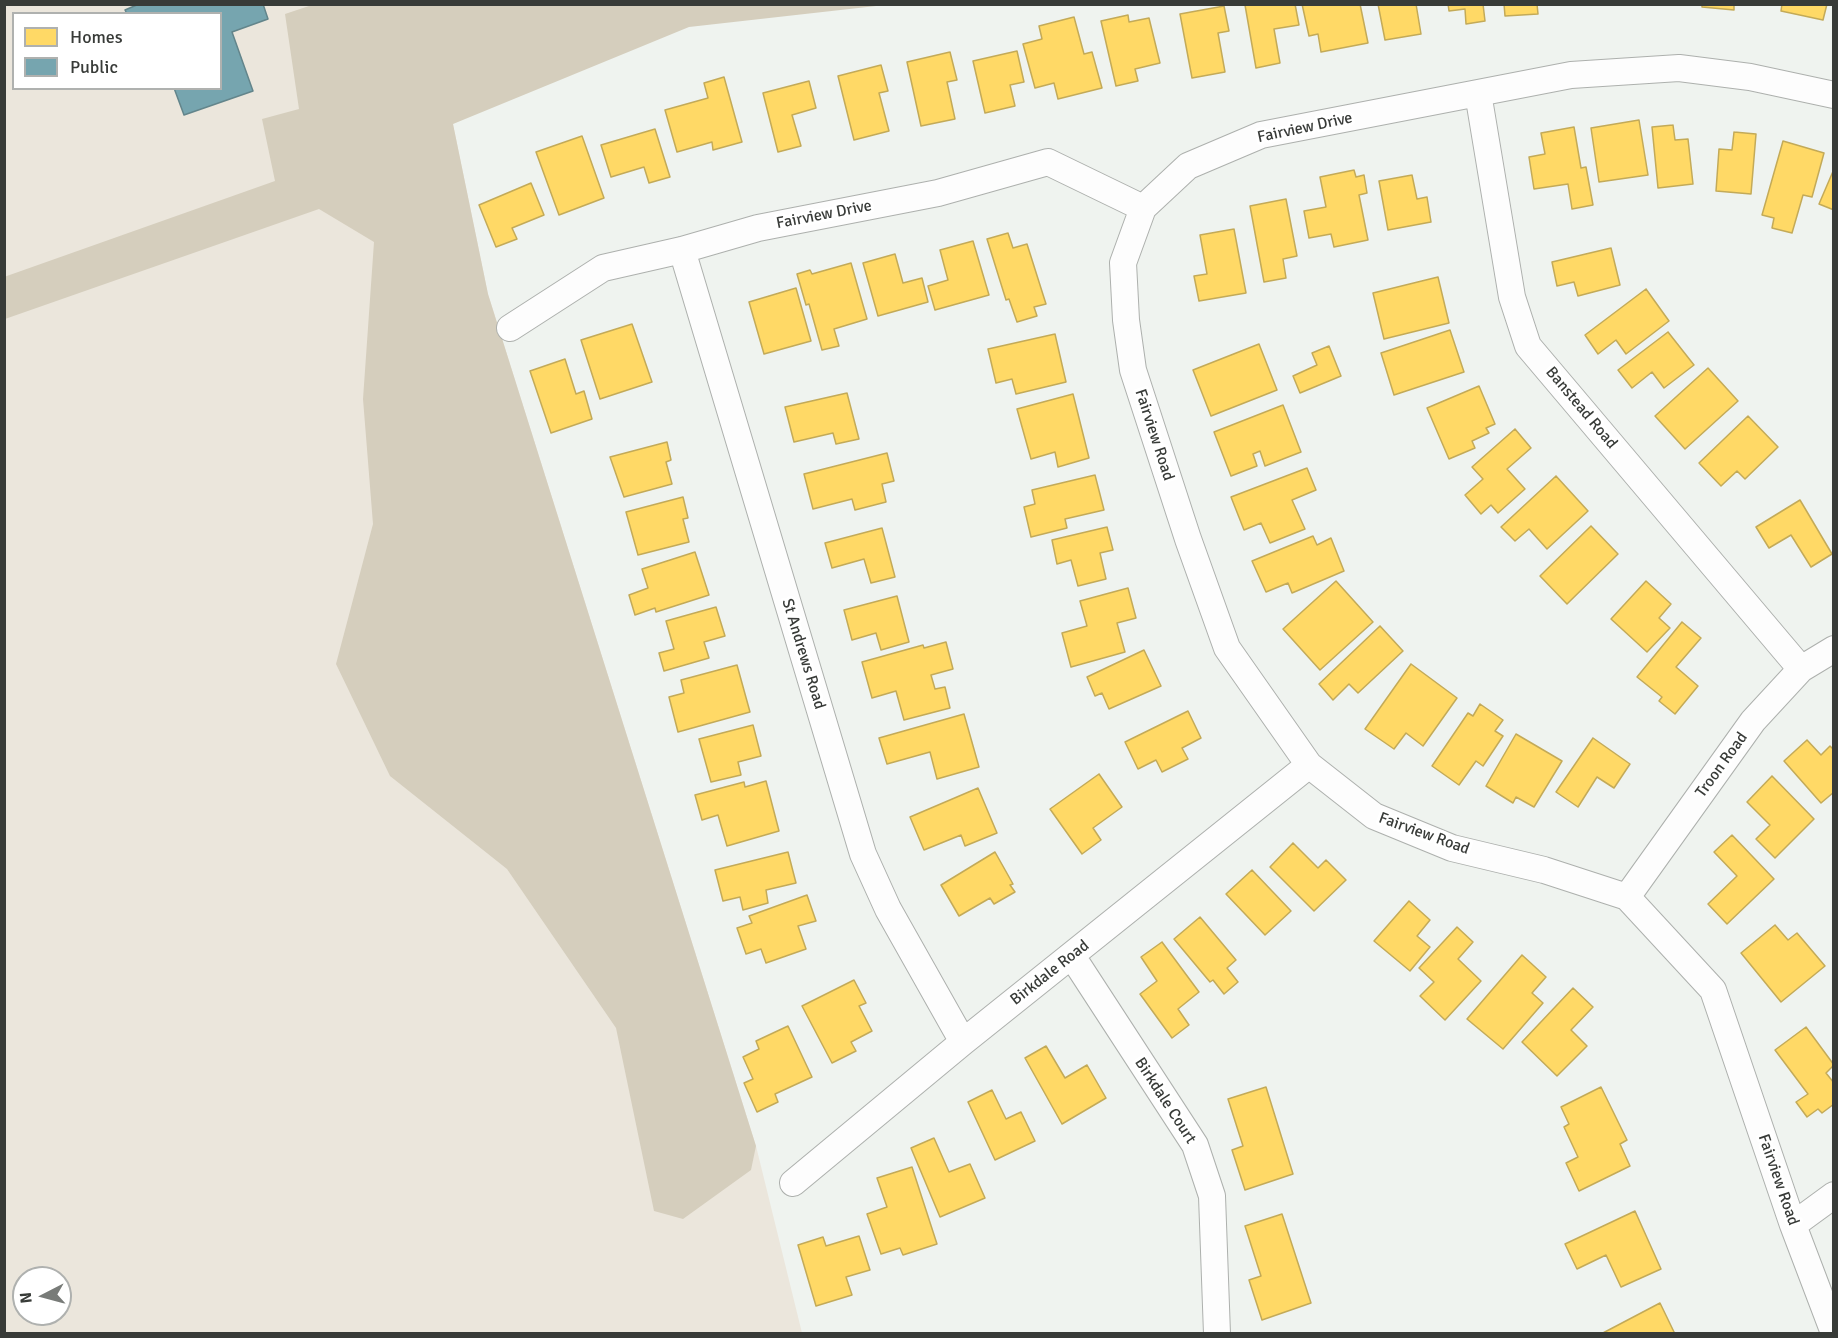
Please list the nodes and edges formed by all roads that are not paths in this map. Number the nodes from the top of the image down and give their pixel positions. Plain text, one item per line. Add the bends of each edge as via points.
1 (1478, 93) junction
2 (1833, 95) edge
3 (1143, 208) junction
4 (682, 250) junction
5 (510, 328) dead end
6 (1833, 649) edge
7 (1801, 669) junction
8 (1309, 765) junction
9 (1628, 897) junction
10 (1072, 956) junction
11 (963, 1041) junction
12 (793, 1183) dead end
13 (1833, 1195) edge
14 (1793, 1226) junction
15 (1833, 1333) edge
16 (1217, 1334) edge

1 - 2 street, Fairview Drive via 1570,75 1679,68 1750,77
1 - 3 street, Fairview Drive via 1261,135 1188,166
1 - 7 street, Banstead Road via 1512,297 1528,346
3 - 4 street, Fairview Drive via 1048,162 938,193 758,228
3 - 8 street, Fairview Road via 1123,263 1133,370 1227,648
4 - 5 street, Fairview Drive via 603,268
4 - 11 street, St Andrews Road via 863,854 888,909
6 - 7 street, Troon Road
7 - 9 street, Troon Road via 1753,721
8 - 9 street, Fairview Road via 1374,816 1452,848 1544,870
8 - 10 street, Birkdale Road
9 - 14 street, Fairview Road via 1713,990
10 - 11 street, Birkdale Road
10 - 16 street, Birkdale Court via 1195,1145 1212,1196
11 - 12 street, Birkdale Road
13 - 14 street
14 - 15 street, Fairview Road

